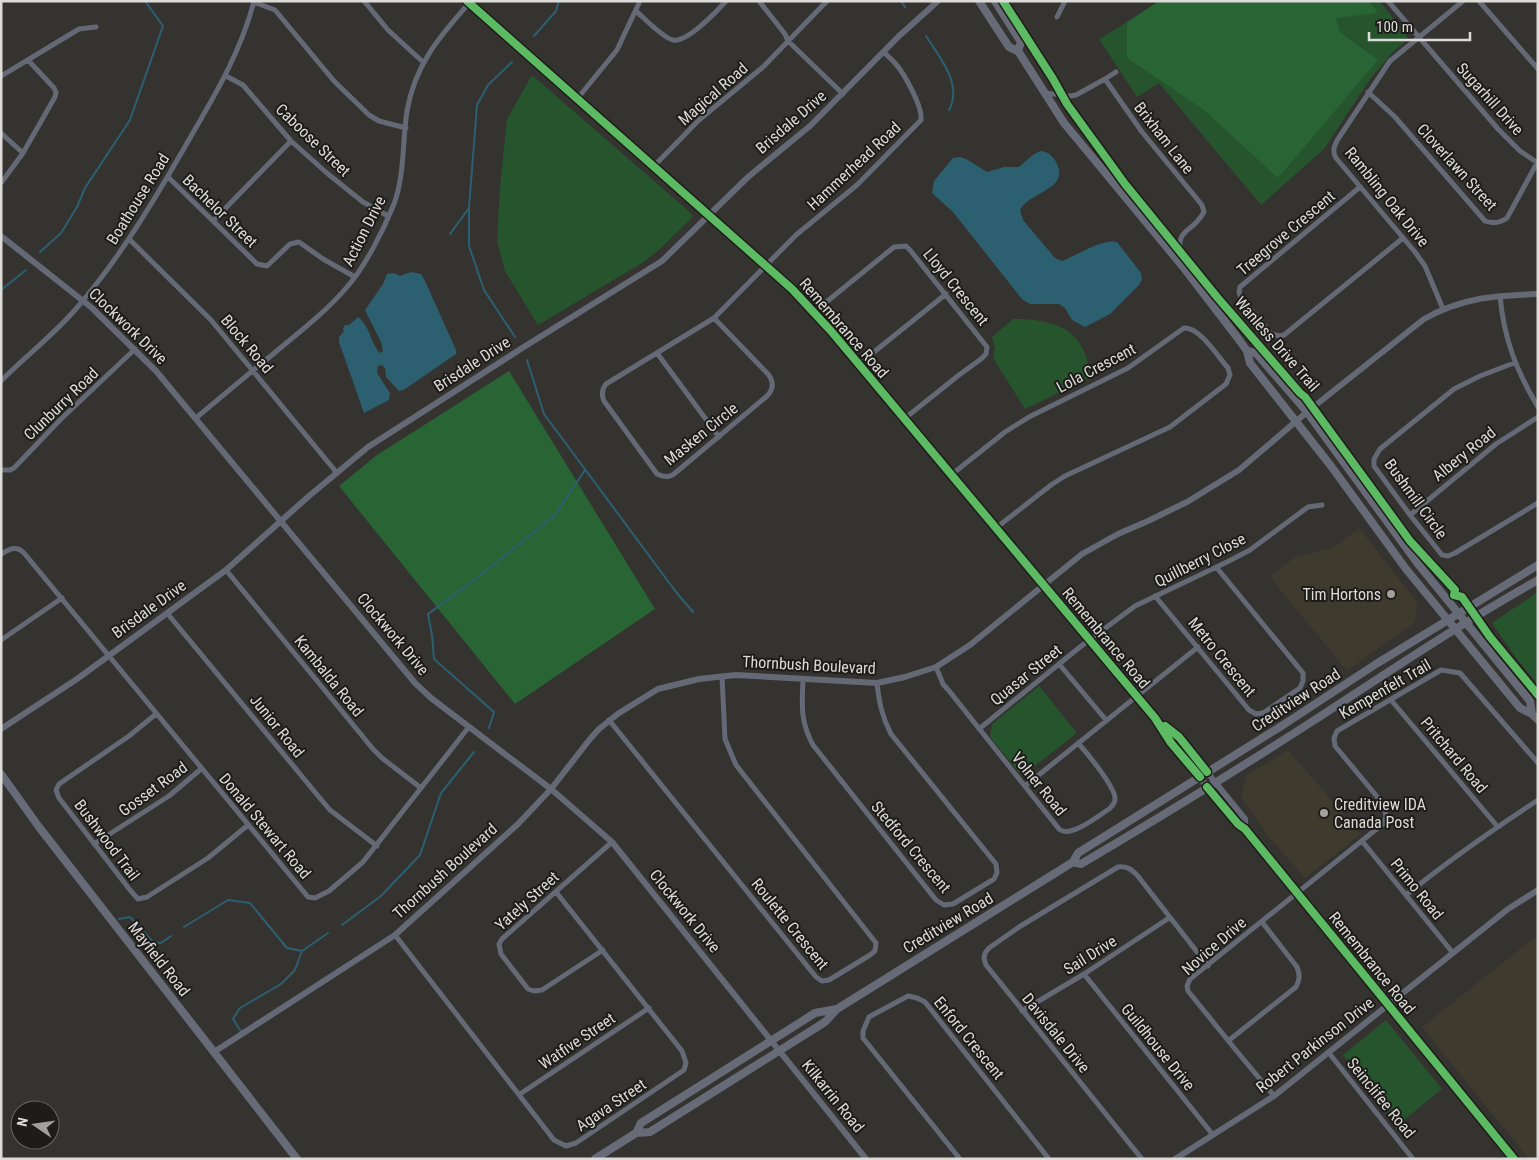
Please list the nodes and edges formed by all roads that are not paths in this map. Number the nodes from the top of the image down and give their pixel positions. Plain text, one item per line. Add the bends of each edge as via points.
1 (364, 1) edge
2 (640, 1) edge
3 (726, 1) edge
4 (759, 1) edge
5 (827, 1) edge
6 (938, 1) edge
7 (979, 1) edge
8 (995, 1) edge
9 (1066, 1) edge
10 (1388, 1) edge
11 (1463, 1) edge
12 (1479, 1) edge
13 (254, 2) edge
14 (469, 2) edge
15 (636, 11) junction
16 (1057, 17) dead end
17 (96, 27) dead end
18 (1419, 37) junction
19 (788, 41) junction
20 (1018, 51) junction
21 (883, 52) junction
22 (28, 60) junction
23 (423, 62) junction
24 (1538, 69) edge
25 (1116, 72) dead end
26 (1, 76) edge
27 (226, 76) junction
28 (1105, 79) junction
29 (1368, 92) junction
30 (1045, 93) junction
31 (843, 94) junction
32 (578, 98) junction
33 (406, 128) junction
34 (1, 133) edge
35 (292, 141) junction
36 (23, 154) junction
37 (1538, 163) edge
38 (654, 166) junction
39 (168, 177) junction
40 (1, 183) edge
41 (1360, 187) junction
42 (710, 215) junction
43 (388, 216) junction
44 (213, 221) junction
45 (1, 236) edge
46 (1404, 238) junction
47 (130, 240) junction
48 (767, 265) junction
49 (1181, 265) junction
50 (355, 277) junction
51 (946, 294) junction
52 (1538, 294) edge
53 (1500, 296) junction
54 (83, 300) junction
55 (1444, 308) junction
56 (814, 312) junction
57 (714, 318) junction
58 (134, 348) junction
59 (1247, 351) junction
60 (657, 353) junction
61 (1514, 363) junction
62 (859, 364) junction
63 (253, 370) junction
64 (1, 381) edge
65 (1538, 407) edge
66 (1307, 412) junction
67 (1538, 417) edge
68 (196, 418) junction
69 (904, 419) junction
70 (1296, 421) junction
71 (719, 437) junction
72 (1, 470) edge
73 (338, 472) junction
74 (951, 475) junction
75 (1538, 503) edge
76 (1322, 505) dead end
77 (1410, 515) junction
78 (281, 521) junction
79 (996, 528) junction
80 (1, 554) edge
81 (1538, 565) edge
82 (1217, 568) junction
83 (226, 570) junction
84 (1538, 580) edge
85 (1044, 586) junction
86 (1155, 596) junction
87 (62, 598) junction
88 (167, 612) junction
89 (1458, 614) junction
90 (1447, 620) junction
91 (1466, 623) junction
92 (1455, 630) junction
93 (1, 640) edge
94 (1090, 640) junction
95 (1198, 647) junction
96 (109, 656) junction
97 (1059, 664) junction
98 (936, 667) junction
99 (722, 676) junction
100 (803, 679) junction
101 (877, 684) junction
102 (1136, 696) junction
103 (1390, 700) junction
104 (156, 714) junction
105 (1532, 714) junction
106 (1155, 718) junction
107 (610, 720) junction
108 (1106, 720) junction
109 (1538, 720) edge
110 (1283, 725) junction
111 (468, 728) junction
112 (1, 729) edge
113 (979, 729) junction
114 (1078, 743) junction
115 (1275, 745) junction
116 (1538, 764) edge
117 (202, 769) junction
118 (1207, 772) junction
119 (1, 774) edge
120 (1200, 777) junction
121 (1215, 782) junction
122 (1025, 786) junction
123 (1208, 787) junction
124 (421, 788) junction
125 (550, 790) junction
126 (1538, 800) edge
127 (248, 825) junction
128 (1498, 826) junction
129 (1246, 829) junction
130 (1362, 841) junction
131 (612, 842) junction
132 (94, 844) junction
133 (377, 846) junction
134 (1074, 862) junction
135 (1538, 890) edge
136 (556, 892) junction
137 (1298, 893) junction
138 (1406, 896) junction
139 (1170, 918) junction
140 (1262, 922) junction
141 (395, 935) junction
142 (603, 950) junction
143 (1453, 953) junction
144 (1208, 966) junction
145 (1084, 974) junction
146 (1388, 1005) junction
147 (649, 1008) junction
148 (836, 1009) junction
149 (1022, 1011) junction
150 (771, 1040) junction
151 (1228, 1041) junction
152 (779, 1050) junction
153 (214, 1052) junction
154 (1328, 1053) junction
155 (520, 1094) junction
156 (1274, 1096) junction
157 (636, 1133) junction
158 (1213, 1135) junction
159 (1509, 1157) edge
160 (297, 1159) edge
161 (596, 1159) edge
162 (866, 1159) edge
163 (960, 1159) edge
164 (1049, 1159) edge
165 (1142, 1159) edge
166 (1175, 1159) edge
167 (1413, 1159) edge

1 - 23 street via 388,30
2 - 15 street
3 - 15 street via 688,35 676,40 665,36
4 - 19 street
5 - 19 street, Magical Road
6 - 21 street, Brisdale Drive
7 - 20 main road via 1009,47
8 - 20 main road via 1021,42
9 - 16 street
10 - 18 street, Sugarhill Drive
11 - 18 street, Rambling Oak Drive
12 - 24 street
13 - 27 street, Boathouse Road
13 - 33 street via 275,10 334,81 369,115
14 - 23 street, Action Drive via 439,37
14 - 32 street, Remembrance Road
15 - 32 street via 617,50
17 - 22 street via 79,29
18 - 29 street, Rambling Oak Drive via 1390,61
18 - 37 street, Sugarhill Drive via 1498,130
19 - 31 street
19 - 38 street, Magical Road via 753,76 699,120
20 - 30 main road
21 - 31 street, Brisdale Drive
21 - 48 street, Hammerhead Road via 902,73 921,110 922,120 857,185 796,235
22 - 26 street
22 - 36 street via 56,92
23 - 33 street, Action Drive via 411,96
25 - 28 street
27 - 35 street, Caboose Street via 243,85
27 - 39 street, Boathouse Road
28 - 30 street via 1076,95
28 - 49 street, Brixham Lane via 1137,125 1202,205 1204,212 1179,241
29 - 37 street, Cloverlawn Street via 1395,117 1485,221 1495,223 1507,218
29 - 41 street, Rambling Oak Drive via 1334,147 1336,158
30 - 49 main road via 1064,123
31 - 42 street, Brisdale Drive via 810,126 748,176
32 - 38 street, Remembrance Road
33 - 43 street, Action Drive via 401,180
34 - 36 street
35 - 43 street, Caboose Street via 341,185
35 - 44 street
36 - 40 street
38 - 42 street, Remembrance Road
39 - 44 street, Bachelor Street
39 - 47 street, Boathouse Road
41 - 46 street, Rambling Oak Drive
41 - 46 street, Treegrove Crescent via 1240,287 1241,298 1268,331 1274,336 1284,335
42 - 48 street, Remembrance Road
42 - 73 street, Brisdale Drive via 662,261 368,447
43 - 50 street, Action Drive
44 - 50 street, Bachelor Street via 257,264 267,266 290,244 299,242
45 - 54 street, Clockwork Drive
46 - 55 street, Rambling Oak Drive via 1424,266
47 - 54 street, Boathouse Road
47 - 63 street, Block Road via 204,312
48 - 56 street, Remembrance Road
48 - 57 street, Masken Circle
49 - 59 main road
50 - 63 street, Action Drive via 318,317
51 - 56 street, Lloyd Crescent via 910,250 900,246 894,247
51 - 62 street
51 - 69 street, Lloyd Crescent via 984,341 986,354
52 - 53 street, Thornbush Boulevard
53 - 55 street, Thornbush Boulevard via 1471,299
53 - 61 street
54 - 58 street, Clockwork Drive
54 - 64 street, Boathouse Road
55 - 66 street, Thornbush Boulevard via 1419,322
56 - 62 street, Remembrance Road
57 - 60 street, Masken Circle
57 - 71 street, Masken Circle via 768,374 773,385 768,396
58 - 68 street, Clockwork Drive
58 - 72 street, Clunburry Road via 14,468
59 - 66 main road via 1256,353
59 - 70 main road via 1250,363
60 - 71 street
60 - 71 street, Masken Circle via 606,384 602,396 657,474 664,477 674,474
61 - 65 street
61 - 77 street, Bushmill Circle via 1454,388 1376,454 1374,466
62 - 69 street, Remembrance Road
63 - 68 street, Action Drive
63 - 73 street, Block Road
66 - 70 street, Thornbush Boulevard
66 - 89 main road via 1401,542
67 - 77 street, Albery Road via 1496,444
68 - 78 street, Clockwork Drive
69 - 74 street, Remembrance Road
70 - 85 street, Thornbush Boulevard via 1239,470 1186,502 1082,554
70 - 90 main road
73 - 78 street, Brisdale Drive
74 - 79 street, Remembrance Road
74 - 79 street, Lola Crescent via 1029,416 1128,368 1184,328 1197,332 1228,368 1230,378 1226,384 1170,427 1065,476
75 - 77 street, Bushmill Circle via 1448,556 1436,548
76 - 82 street, Quillberry Close via 1308,507 1250,550
78 - 83 street, Brisdale Drive
78 - 111 street, Clockwork Drive via 415,683
79 - 85 street, Remembrance Road
80 - 87 street, Donald Stewart Road via 14,548 21,550
81 - 89 main road, Creditview Road
82 - 86 street, Quillberry Close
82 - 95 street, Metro Crescent via 1301,670 1303,680 1300,688 1263,713 1256,714 1249,710
83 - 88 street, Brisdale Drive
83 - 124 street, Kambalda Road via 373,749
84 - 91 main road, Creditview Road
85 - 94 street, Remembrance Road
85 - 98 street, Thornbush Boulevard via 970,645
86 - 94 street, Quillberry Close via 1135,606
86 - 95 street, Metro Crescent
87 - 93 street
87 - 96 street, Donald Stewart Road
88 - 96 street, Brisdale Drive
88 - 133 street, Junior Road via 330,810
89 - 90 main road, Creditview Road
89 - 91 main road
90 - 92 main road
90 - 110 main road, Creditview Road
91 - 92 main road, Creditview Road
91 - 105 main road via 1530,701
92 - 105 main road via 1520,708
92 - 115 main road, Creditview Road
94 - 97 street, Quasar Street
94 - 102 street, Remembrance Road
95 - 102 street
96 - 104 street, Donald Stewart Road
96 - 112 street, Brisdale Drive
97 - 108 street
97 - 113 street, Quasar Street
98 - 101 street, Thornbush Boulevard
98 - 113 street, Volner Road via 944,684
99 - 100 street, Thornbush Boulevard
99 - 107 street, Thornbush Boulevard via 658,689
99 - 107 street, Roulette Crescent via 726,739 736,765 876,943 870,955 830,980 816,978
100 - 101 street, Thornbush Boulevard
100 - 101 street, Stedford Crescent via 803,722 813,745 936,900 944,905 953,904 994,879 996,864 891,734 880,706
102 - 106 street, Remembrance Road
102 - 108 street
103 - 116 street, Kempenfelt Trail via 1442,670 1460,674
103 - 128 street, Pritchard Road
103 - 130 street, Kempenfelt Trail via 1337,731 1334,738 1335,746 1386,811 1384,823
104 - 117 street, Donald Stewart Road
104 - 132 street, Bushwood Trail via 56,787 59,798
105 - 109 main road
106 - 118 street, Remembrance Road via 1179,737
106 - 120 street, Remembrance Road
107 - 125 street, Thornbush Boulevard via 590,739
108 - 114 street
110 - 115 main road via 1274,738
110 - 118 main road, Creditview Road
111 - 124 street, Donald Stewart Road
111 - 125 street, Clockwork Drive
113 - 122 street, Volner Road
114 - 122 street
114 - 122 street, Volner Road via 1094,761 1114,794 1114,805 1073,831 1061,832
115 - 121 main road, Creditview Road
117 - 127 street, Donald Stewart Road
117 - 132 street, Gosset Road via 169,796
118 - 120 main road, Creditview Road
118 - 121 street, Remembrance Road
119 - 153 main road, Mayfield Road
120 - 123 street, Remembrance Road
120 - 134 main road, Creditview Road via 1078,853
121 - 123 main road, Creditview Road
121 - 129 street, Remembrance Road via 1244,819
123 - 129 street, Remembrance Road via 1238,824
123 - 134 main road, Creditview Road via 1081,864
124 - 133 street, Donald Stewart Road
125 - 131 street, Clockwork Drive
125 - 141 street, Thornbush Boulevard via 518,824
126 - 128 street
127 - 132 street, Bushwood Trail via 208,858 142,899 130,890
127 - 133 street, Donald Stewart Road via 303,892 312,898 329,891
128 - 138 street
129 - 137 street, Remembrance Road
130 - 137 street, Kempenfelt Trail
130 - 138 street, Primo Road
131 - 136 street, Yately Street
131 - 150 street, Clockwork Drive
134 - 148 main road, Creditview Road
135 - 143 street, Robert Parkinson Drive via 1508,909
136 - 142 street, Agava Street
136 - 142 street, Yately Street via 499,944 501,954 528,989 542,990
137 - 140 street, Novice Drive
137 - 146 street, Remembrance Road
138 - 143 street, Primo Road
139 - 144 street
139 - 145 street, Sail Drive
139 - 149 street, Davisdale Drive via 1137,875 1122,867 1019,927 989,948 984,958
140 - 144 street, Novice Drive
140 - 151 street via 1297,967 1300,976 1296,987
141 - 153 street, Thornbush Boulevard
141 - 155 street, Agava Street
142 - 147 street, Agava Street
143 - 146 street, Robert Parkinson Drive
144 - 151 street, Novice Drive via 1190,979 1188,991
145 - 149 street, Sail Drive
145 - 158 street, Guildhouse Drive
146 - 154 street, Robert Parkinson Drive
146 - 159 street, Remembrance Road
147 - 155 street, Watfive Street
147 - 155 street, Agava Street via 682,1051 686,1063 684,1070 576,1143 566,1146 554,1140
148 - 150 main road, Creditview Road via 815,1013
148 - 152 main road, Creditview Road via 825,1022
149 - 165 street, Davisdale Drive
150 - 152 street, Clockwork Drive
150 - 157 main road, Creditview Road via 641,1123
151 - 156 street, Novice Drive
152 - 157 main road, Creditview Road via 650,1132
152 - 162 street, Kilkarrin Road
153 - 160 main road, Mayfield Road
154 - 156 street, Robert Parkinson Drive
154 - 167 street, Seinclifee Road
156 - 158 street, Robert Parkinson Drive
157 - 161 main road, Creditview Road
158 - 166 street, Robert Parkinson Drive
163 - 164 street, Enford Crescent via 863,1038 869,1017 908,996 925,1002

